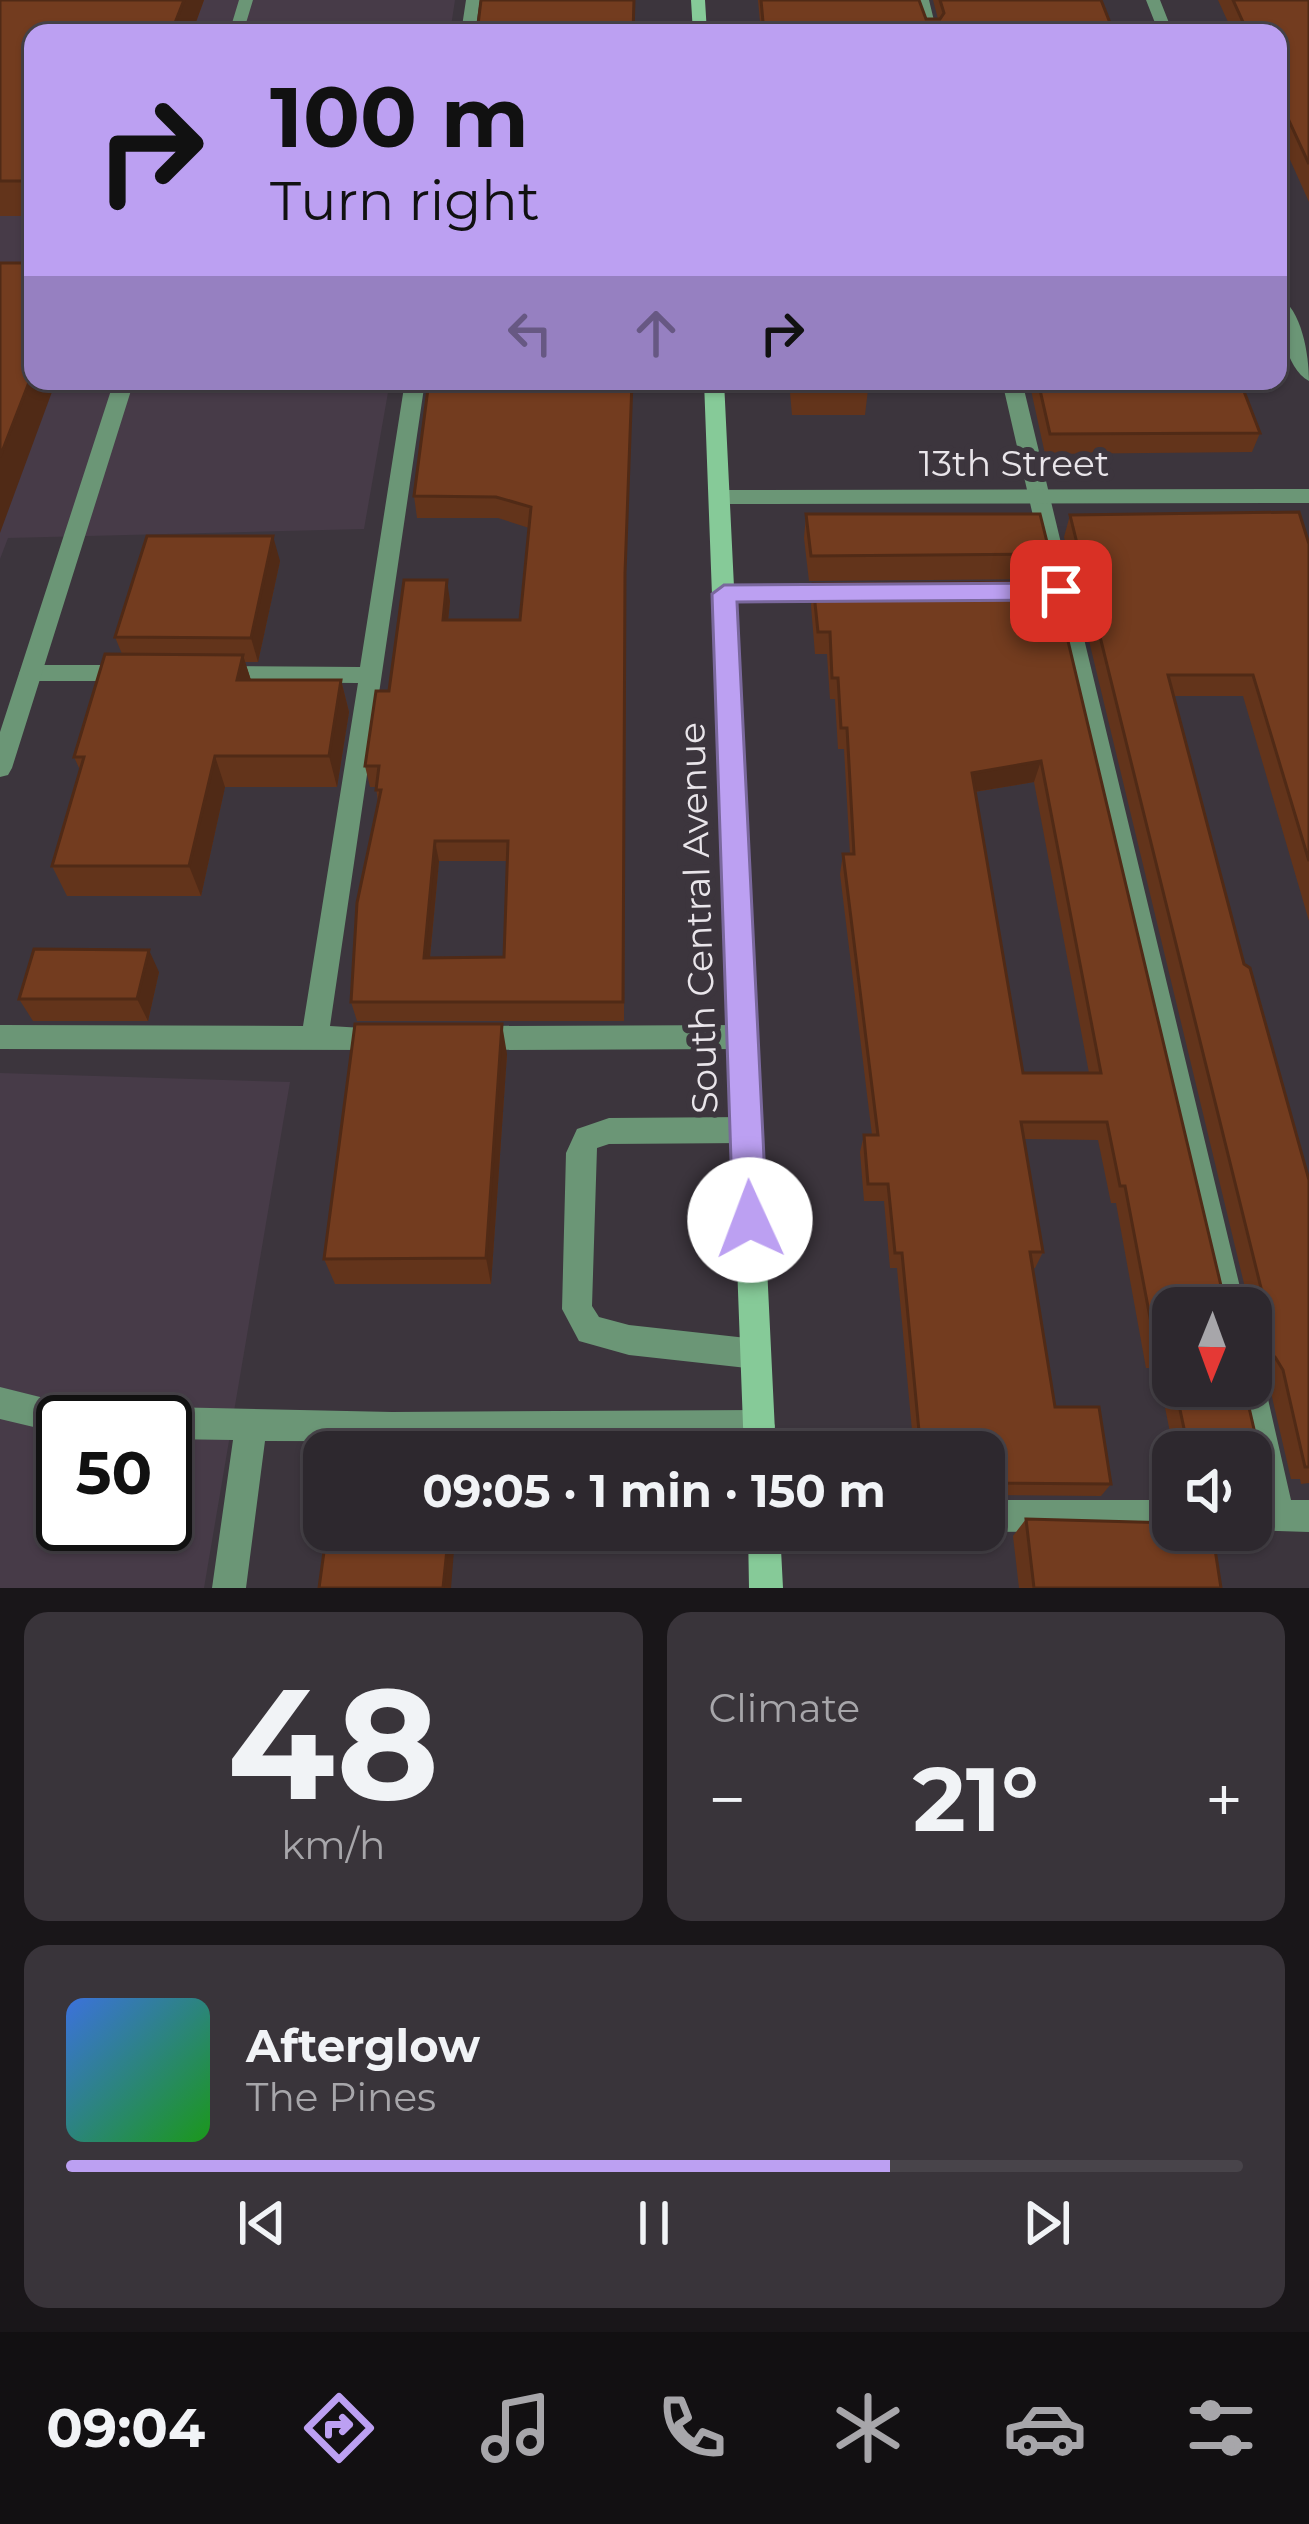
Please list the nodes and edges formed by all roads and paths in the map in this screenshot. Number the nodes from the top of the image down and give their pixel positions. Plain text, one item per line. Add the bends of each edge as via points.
1 (1287, 322) edge
2 (1309, 375) edge
3 (121, 390) edge
4 (414, 390) edge
5 (714, 390) edge
6 (1014, 390) edge
7 (1039, 496) junction
8 (1309, 496) edge
9 (719, 497) junction
10 (876, 593) edge
11 (724, 594) junction
12 (30, 673) junction
13 (157, 674) edge
14 (204, 674) edge
15 (370, 675) junction
16 (0, 768) edge
17 (0, 1037) edge
18 (742, 1037) junction
19 (315, 1038) junction
20 (410, 1038) edge
21 (458, 1038) edge
22 (746, 1130) junction
23 (1225, 1287) edge
24 (756, 1354) junction
25 (0, 1403) edge
26 (1254, 1407) edge
27 (36, 1412) edge
28 (192, 1423) edge
29 (251, 1424) junction
30 (488, 1431) edge
31 (759, 1431) edge
32 (1005, 1516) edge
33 (1152, 1516) edge
34 (1280, 1516) edge
35 (765, 1551) edge
36 (229, 1588) edge
37 (766, 1588) edge

1 - 2 street
3 - 12 street
4 - 15 street
5 - 9 main road, South Central Avenue
6 - 7 street
7 - 8 street, 13th Street
7 - 9 street, 13th Street
7 - 23 street via 1050,591
9 - 11 main road, South Central Avenue
10 - 11 street
11 - 18 main road, South Central Avenue
12 - 13 street
12 - 16 street
14 - 15 street
15 - 19 street
17 - 19 street
18 - 21 street
18 - 22 main road, South Central Avenue
19 - 20 street
22 - 24 main road, South Central Avenue
22 - 24 street via 587,1138 580,1153 577,1309 590,1330 609,1335
24 - 31 main road, South Central Avenue
25 - 27 street
26 - 34 street
28 - 29 street
29 - 30 street
29 - 36 street
32 - 33 street
35 - 37 main road

